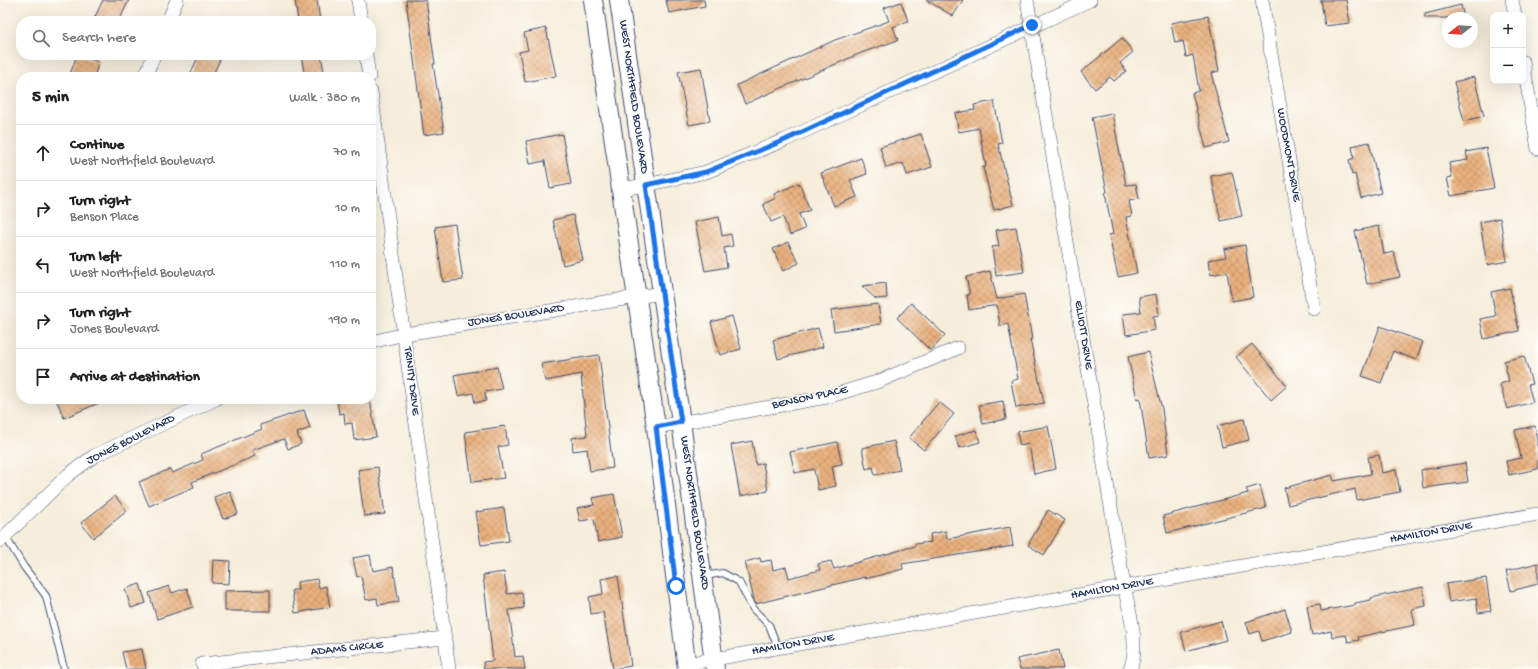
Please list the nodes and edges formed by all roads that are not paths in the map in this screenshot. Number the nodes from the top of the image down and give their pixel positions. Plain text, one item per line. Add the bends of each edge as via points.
1 (177, 0) edge
2 (358, 0) edge
3 (593, 0) edge
4 (619, 0) edge
5 (1027, 0) edge
6 (1090, 0) edge
7 (1262, 0) edge
8 (1512, 0) edge
9 (1514, 12) edge
10 (170, 16) edge
11 (360, 16) edge
12 (1032, 25) junction
13 (152, 60) edge
14 (367, 60) edge
15 (147, 72) edge
16 (368, 72) edge
17 (1526, 79) edge
18 (376, 128) edge
19 (1538, 148) edge
20 (646, 185) junction
21 (621, 189) junction
22 (662, 293) junction
23 (637, 297) junction
24 (1314, 309) dead end
25 (405, 334) junction
26 (376, 341) edge
27 (958, 348) dead end
28 (205, 404) edge
29 (681, 422) junction
30 (656, 427) junction
31 (1538, 514) edge
32 (3, 538) edge
33 (702, 576) junction
34 (1124, 586) junction
35 (444, 638) junction
36 (778, 648) junction
37 (202, 664) dead end
38 (714, 664) edge
39 (686, 666) edge
40 (64, 669) edge
41 (449, 669) edge
42 (1130, 669) edge

1 - 10 street
2 - 11 street
3 - 21 main road, WEST NORTHFIELD BOULEVARD
4 - 20 main road, WEST NORTHFIELD BOULEVARD
5 - 12 street, ELLIOTT DRIVE
6 - 12 street
7 - 24 street, WOODMONT DRIVE
8 - 9 street
12 - 20 street via 785,140 706,172
12 - 34 street, ELLIOTT DRIVE
13 - 15 street
14 - 16 street
17 - 19 street
18 - 25 street, TRINITY DRIVE
20 - 21 street
20 - 22 main road, WEST NORTHFIELD BOULEVARD
21 - 23 main road, WEST NORTHFIELD BOULEVARD
22 - 23 street, JONES BOULEVARD
22 - 29 main road, WEST NORTHFIELD BOULEVARD
23 - 25 street, JONES BOULEVARD
23 - 30 main road, WEST NORTHFIELD BOULEVARD
25 - 26 street, JONES BOULEVARD
25 - 35 street, TRINITY DRIVE
27 - 29 street, BENSON PLACE via 877,382 827,397
28 - 32 street, JONES BOULEVARD via 94,456 68,475
29 - 30 street, BENSON PLACE
29 - 33 main road, WEST NORTHFIELD BOULEVARD
30 - 39 main road, WEST NORTHFIELD BOULEVARD
31 - 34 street, HAMILTON DRIVE
32 - 40 lane via 46,596
33 - 36 lane via 723,573 740,582 753,609 769,625
33 - 38 main road, WEST NORTHFIELD BOULEVARD
34 - 36 street, HAMILTON DRIVE
34 - 42 street, ELLIOTT DRIVE via 1134,633 1133,664
35 - 37 street, ADAMS CIRCLE
35 - 41 street, TRINITY DRIVE
36 - 38 street, HAMILTON DRIVE
38 - 39 street, HAMILTON DRIVE

